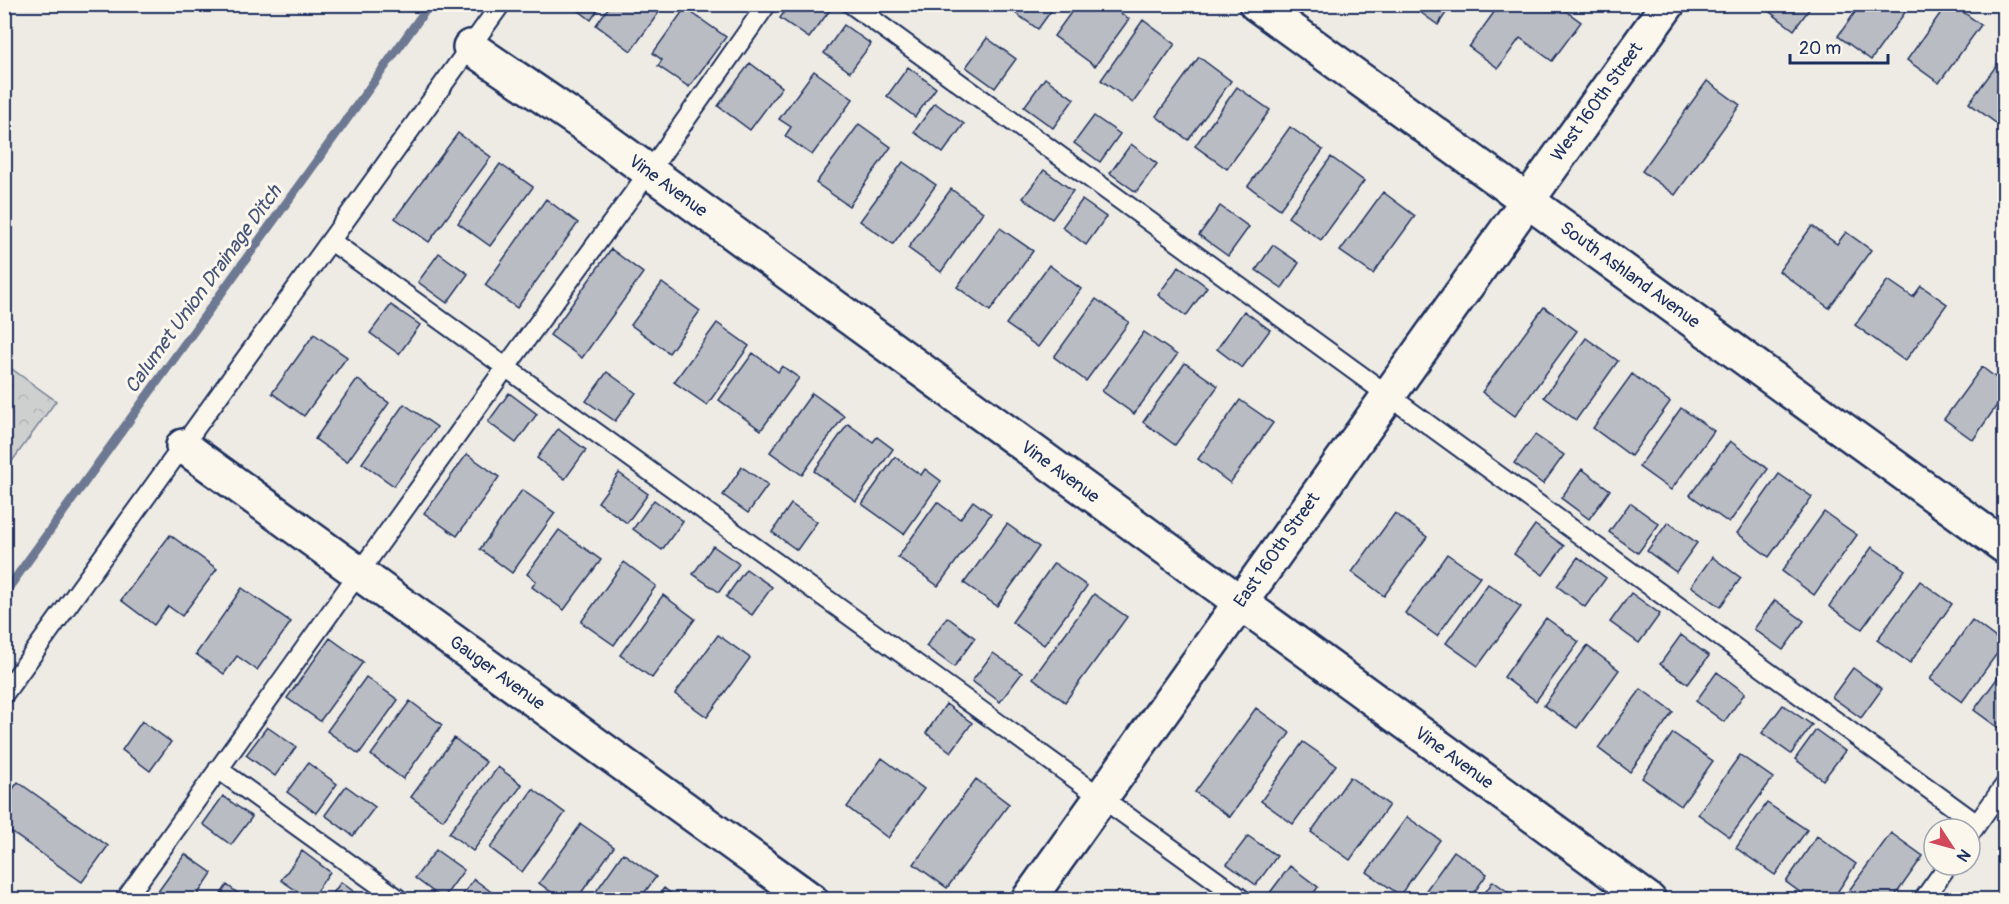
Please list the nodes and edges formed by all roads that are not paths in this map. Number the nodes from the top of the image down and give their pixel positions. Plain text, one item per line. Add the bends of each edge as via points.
1 (501, 4) edge
2 (767, 4) edge
3 (851, 4) edge
4 (1256, 4) edge
5 (1668, 4) edge
6 (470, 47) junction
7 (649, 172) junction
8 (1526, 200) junction
9 (331, 241) junction
10 (506, 367) junction
11 (1388, 395) junction
12 (183, 446) junction
13 (2004, 546) edge
14 (359, 573) junction
15 (1239, 603) junction
16 (4, 694) edge
17 (218, 769) junction
18 (2004, 786) edge
19 (1102, 796) junction
20 (1958, 817) edge
21 (1982, 818) edge
22 (1939, 877) edge
23 (125, 900) edge
24 (400, 900) edge
25 (811, 900) edge
26 (1028, 900) edge
27 (1243, 900) edge
28 (1649, 900) edge
29 (1923, 900) edge

1 - 6 lane
2 - 7 lane
3 - 11 lane
4 - 8 street, South Ashland Avenue
5 - 8 street, West 160th Street
6 - 7 street, Vine Avenue
6 - 9 lane
7 - 10 lane
7 - 15 street, Vine Avenue
8 - 11 street, East 160th Street
8 - 13 street, South Ashland Avenue
9 - 10 lane
9 - 12 lane
10 - 14 lane
10 - 19 lane
11 - 15 street, East 160th Street
11 - 20 lane
12 - 14 street, Gauger Avenue
12 - 16 lane
14 - 17 lane
14 - 25 street, Gauger Avenue
15 - 19 street, East 160th Street
15 - 28 street, Vine Avenue
17 - 23 lane
17 - 24 lane
18 - 21 lane
19 - 26 street, East 160th Street
19 - 27 lane
22 - 29 lane

